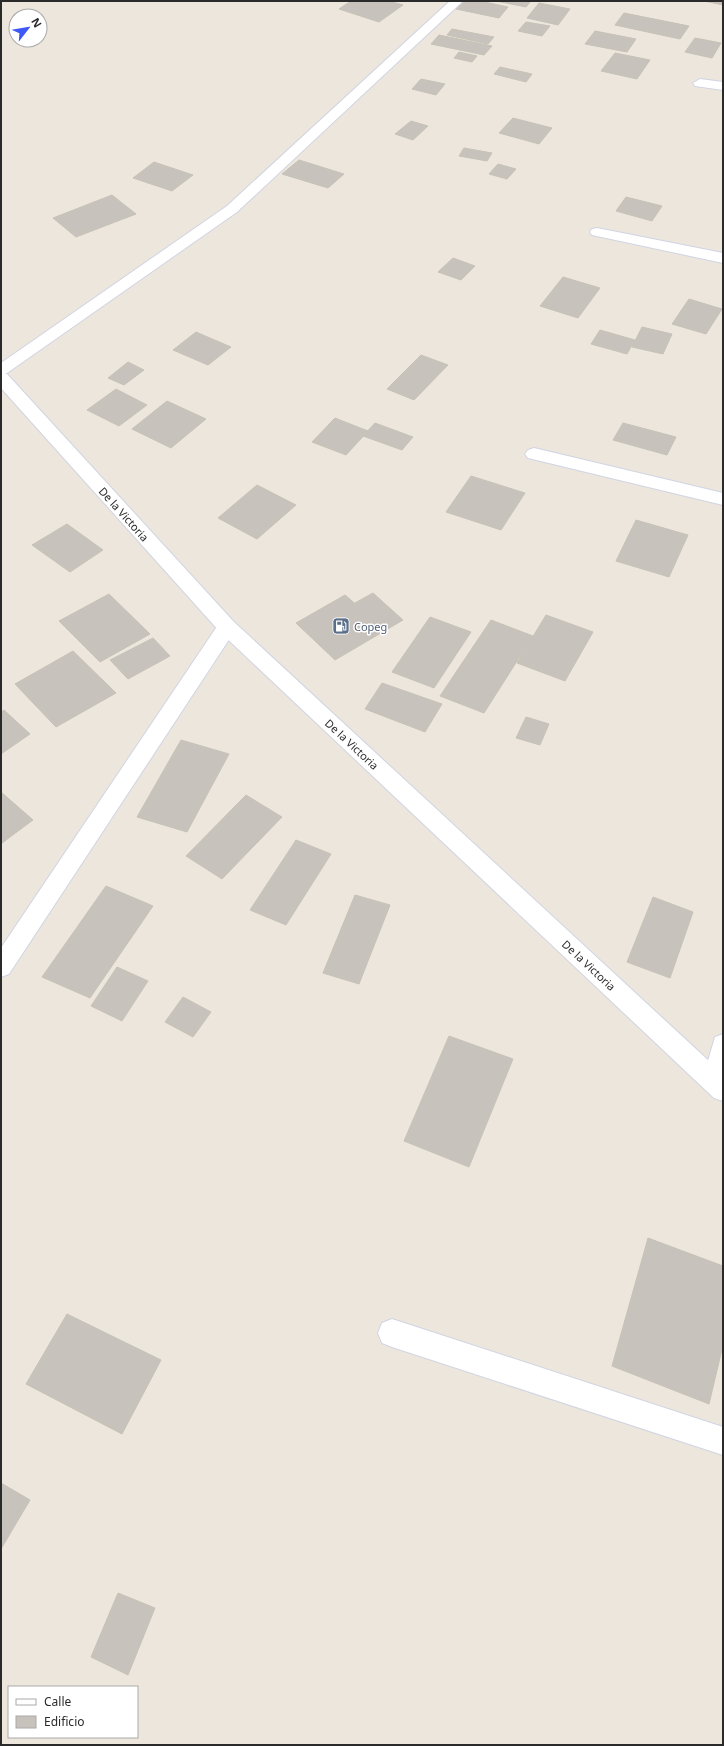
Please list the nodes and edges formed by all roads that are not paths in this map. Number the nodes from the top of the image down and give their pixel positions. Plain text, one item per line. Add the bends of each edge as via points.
1 (457, 1) edge
2 (700, 82) dead end
3 (723, 86) edge
4 (597, 232) dead end
5 (723, 258) edge
6 (1, 370) edge
7 (1, 378) edge
8 (534, 454) dead end
9 (723, 500) edge
10 (227, 627) junction
11 (1, 967) edge
12 (723, 1045) edge
13 (718, 1085) edge
14 (392, 1333) dead end
15 (723, 1441) edge

1 - 6 street via 232,209
2 - 3 street
4 - 5 street
7 - 10 street, De la Victoria
8 - 9 street
10 - 11 street
10 - 13 street, De la Victoria
12 - 13 street
14 - 15 street

